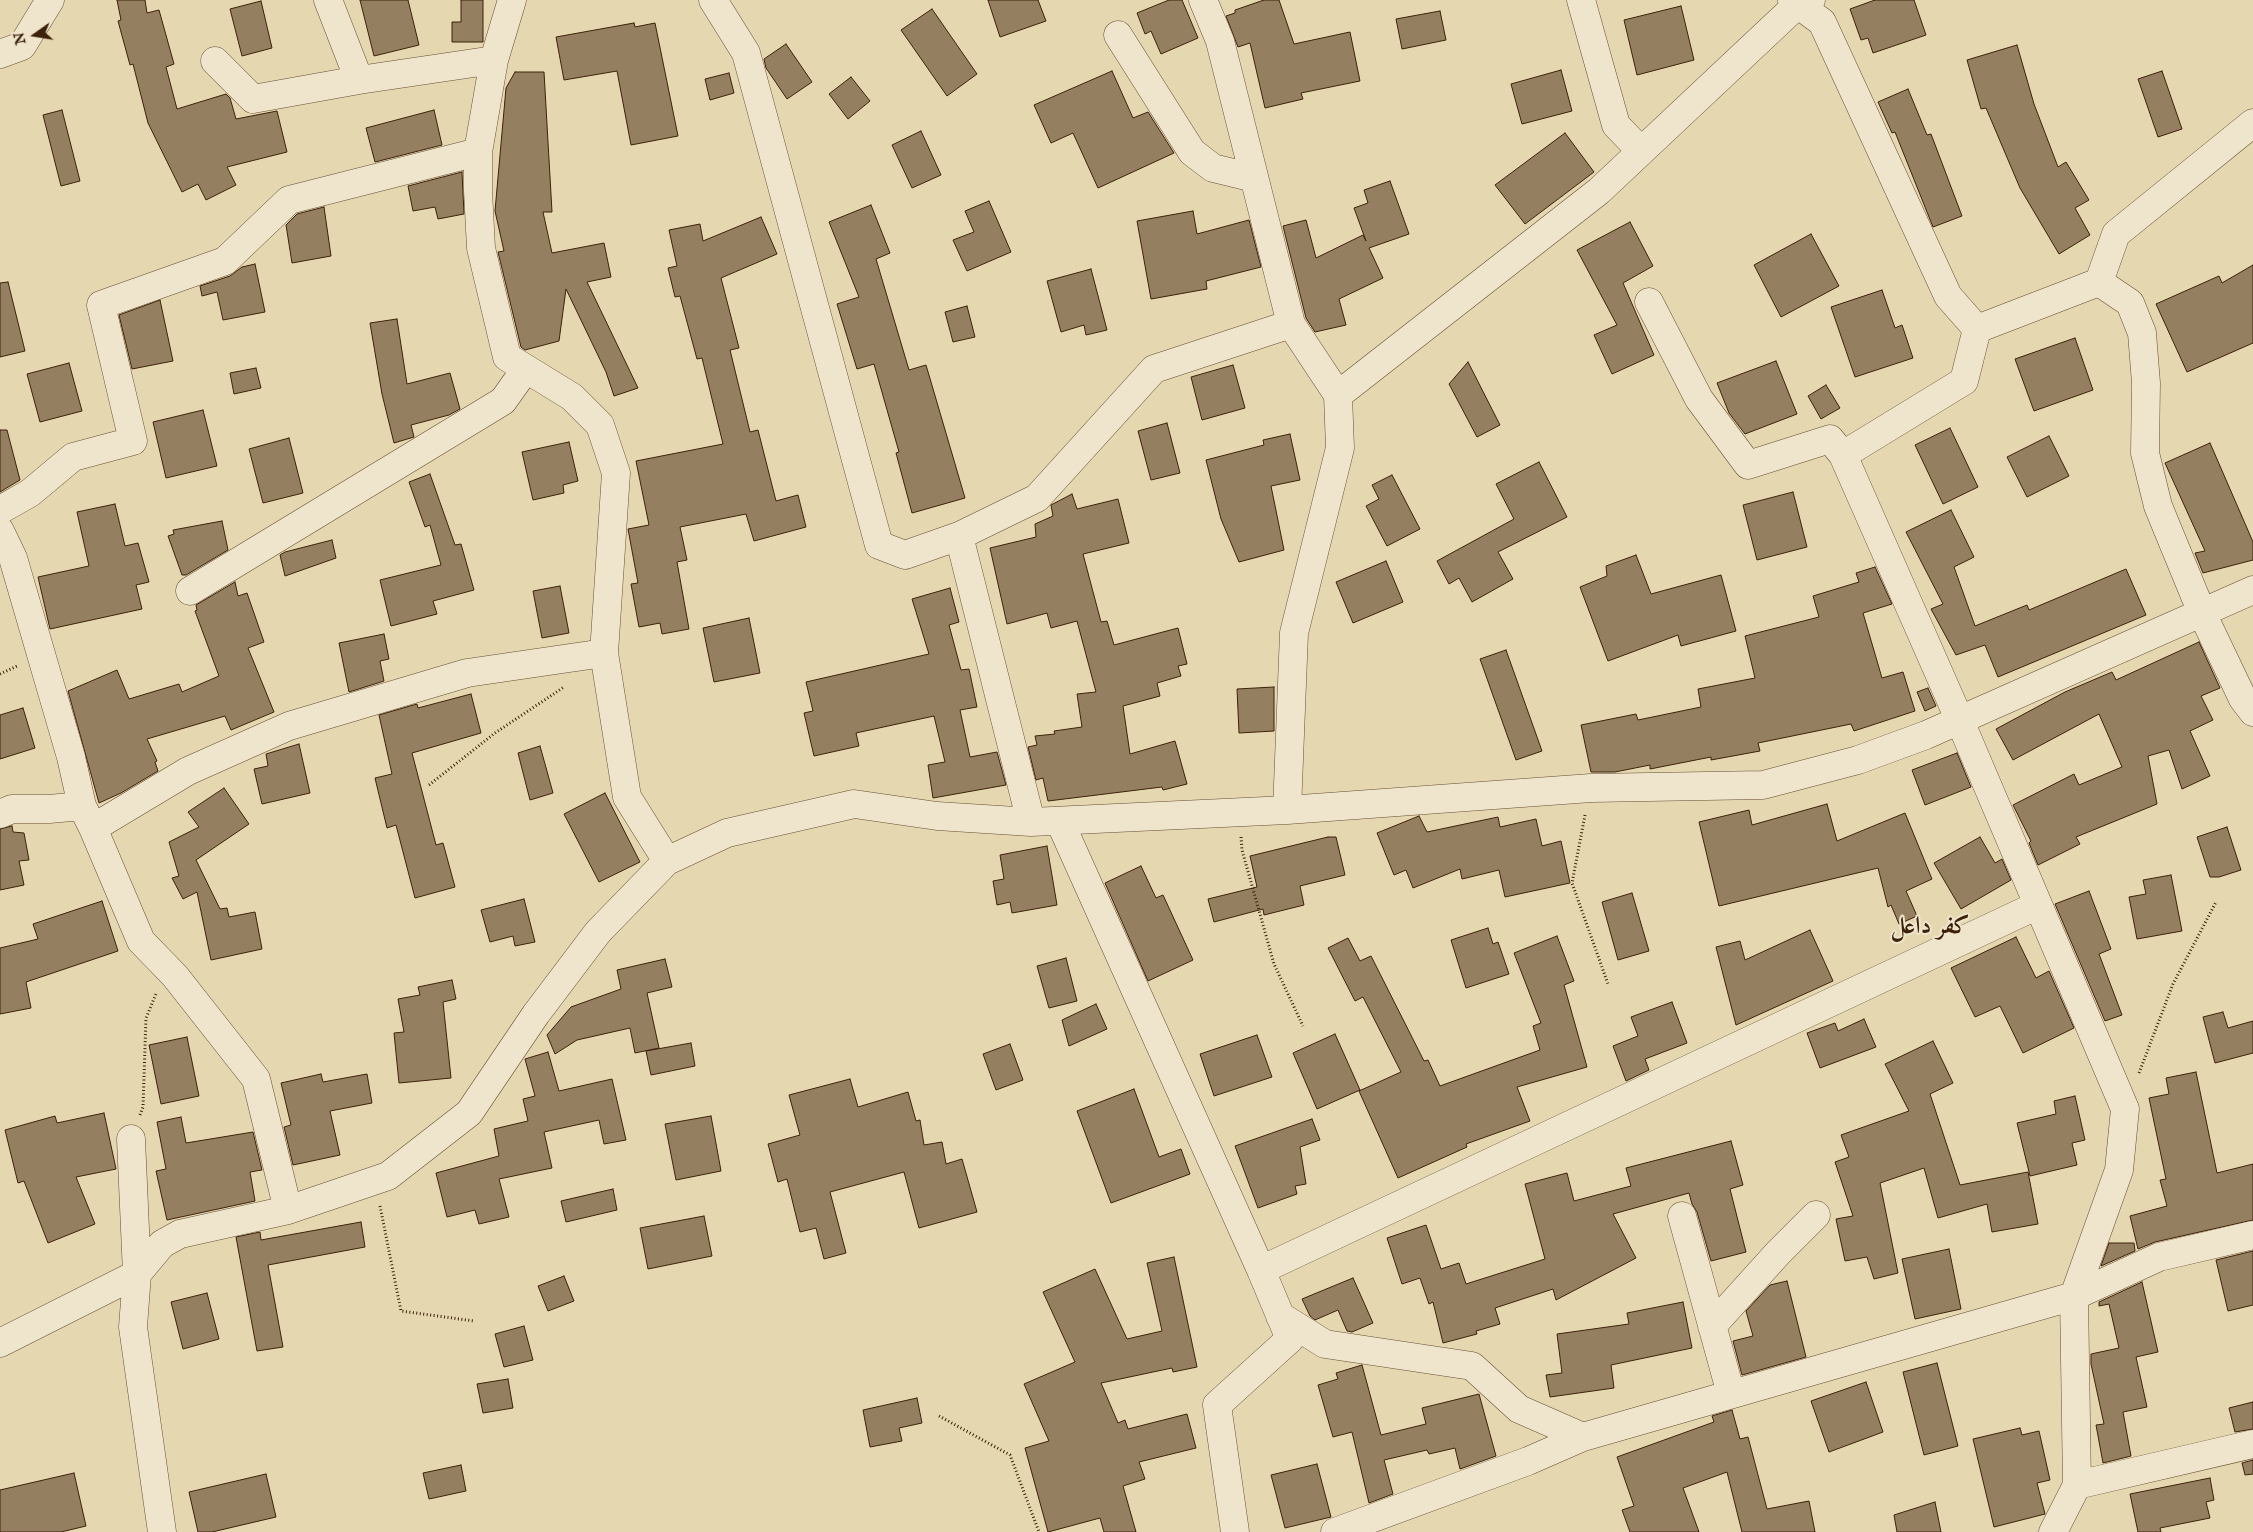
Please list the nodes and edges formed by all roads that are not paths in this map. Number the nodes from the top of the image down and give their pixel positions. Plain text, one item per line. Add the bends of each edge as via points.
1 (50, 0) edge
2 (328, 0) edge
3 (512, 0) edge
4 (713, 0) edge
5 (1203, 0) edge
6 (1581, 0) edge
7 (1800, 1) edge
8 (1118, 35) dead end
9 (0, 54) edge
10 (494, 60) junction
11 (215, 61) dead end
12 (359, 80) junction
13 (2253, 123) edge
14 (1641, 151) junction
15 (478, 152) junction
16 (1254, 178) junction
17 (2099, 282) junction
18 (1650, 302) dead end
19 (1291, 324) junction
20 (1977, 329) junction
21 (525, 370) junction
22 (1338, 395) junction
23 (1843, 455) junction
24 (0, 510) edge
25 (0, 531) edge
26 (959, 536) junction
27 (2253, 590) edge
28 (190, 591) dead end
29 (2202, 613) junction
30 (604, 653) junction
31 (2253, 712) edge
32 (1960, 721) junction
33 (1287, 810) junction
34 (0, 814) edge
35 (88, 817) junction
36 (1031, 822) junction
37 (1060, 822) junction
38 (667, 861) junction
39 (2038, 905) junction
40 (131, 1139) road end
41 (288, 1210) junction
42 (1816, 1215) dead end
43 (1682, 1216) dead end
44 (2253, 1235) edge
45 (1261, 1270) junction
46 (137, 1274) junction
47 (2074, 1296) junction
48 (1280, 1316) junction
49 (1712, 1326) junction
50 (0, 1343) edge
51 (1731, 1394) junction
52 (1583, 1438) junction
53 (2253, 1444) edge
54 (2077, 1484) junction
55 (162, 1532) edge
56 (1235, 1532) edge
57 (1336, 1532) edge
58 (2047, 1532) edge
59 (2053, 1532) edge

1 - 9 street via 22,46
2 - 12 street
3 - 10 street
4 - 26 street via 746,53 878,545 905,555
5 - 16 street via 1220,40
6 - 14 street via 1616,125
7 - 14 street
7 - 20 street via 1822,22 1948,296
8 - 16 street via 1192,152 1213,168
10 - 12 street
10 - 15 street
11 - 12 street via 253,99
13 - 17 street via 2116,234
14 - 22 street via 1599,191
15 - 21 street via 481,248 507,357
15 - 24 street via 289,200 225,261 101,305 133,441 72,456 30,493
16 - 19 street
17 - 20 street
17 - 29 street via 2130,303 2142,333 2146,383 2145,453 2158,506
18 - 23 street via 1699,399 1748,465 1830,439
19 - 22 street
19 - 26 street via 1154,369 1037,498
20 - 23 street via 1964,381
21 - 28 street via 503,401
21 - 30 street via 572,397 600,425 616,473
22 - 33 street via 1340,448 1294,633
23 - 32 street
25 - 35 street via 13,558
26 - 36 street
27 - 29 street
29 - 31 street
29 - 32 street
30 - 35 street via 468,674 289,726
30 - 38 street via 627,797
32 - 33 street via 1858,760 1763,784 1591,788
32 - 39 street
33 - 37 street
34 - 35 street via 12,809 49,809
35 - 41 street via 141,941 166,967 256,1079
36 - 37 street
36 - 38 street via 937,816 854,804 727,833
37 - 45 street
38 - 41 street via 598,932 536,1014 469,1113 388,1176
39 - 45 street
39 - 47 street via 2125,1109 2119,1170
40 - 46 street
41 - 46 street via 180,1234 162,1244
42 - 49 street
43 - 49 street
44 - 47 street via 2159,1257
45 - 48 street
46 - 50 street
46 - 55 street via 133,1327
47 - 51 street
47 - 54 street
48 - 52 street via 1325,1344 1472,1366 1519,1409
48 - 56 street via 1290,1339 1217,1404
49 - 51 street
51 - 52 street
52 - 57 street
53 - 54 street
54 - 59 street
58 - 59 street

